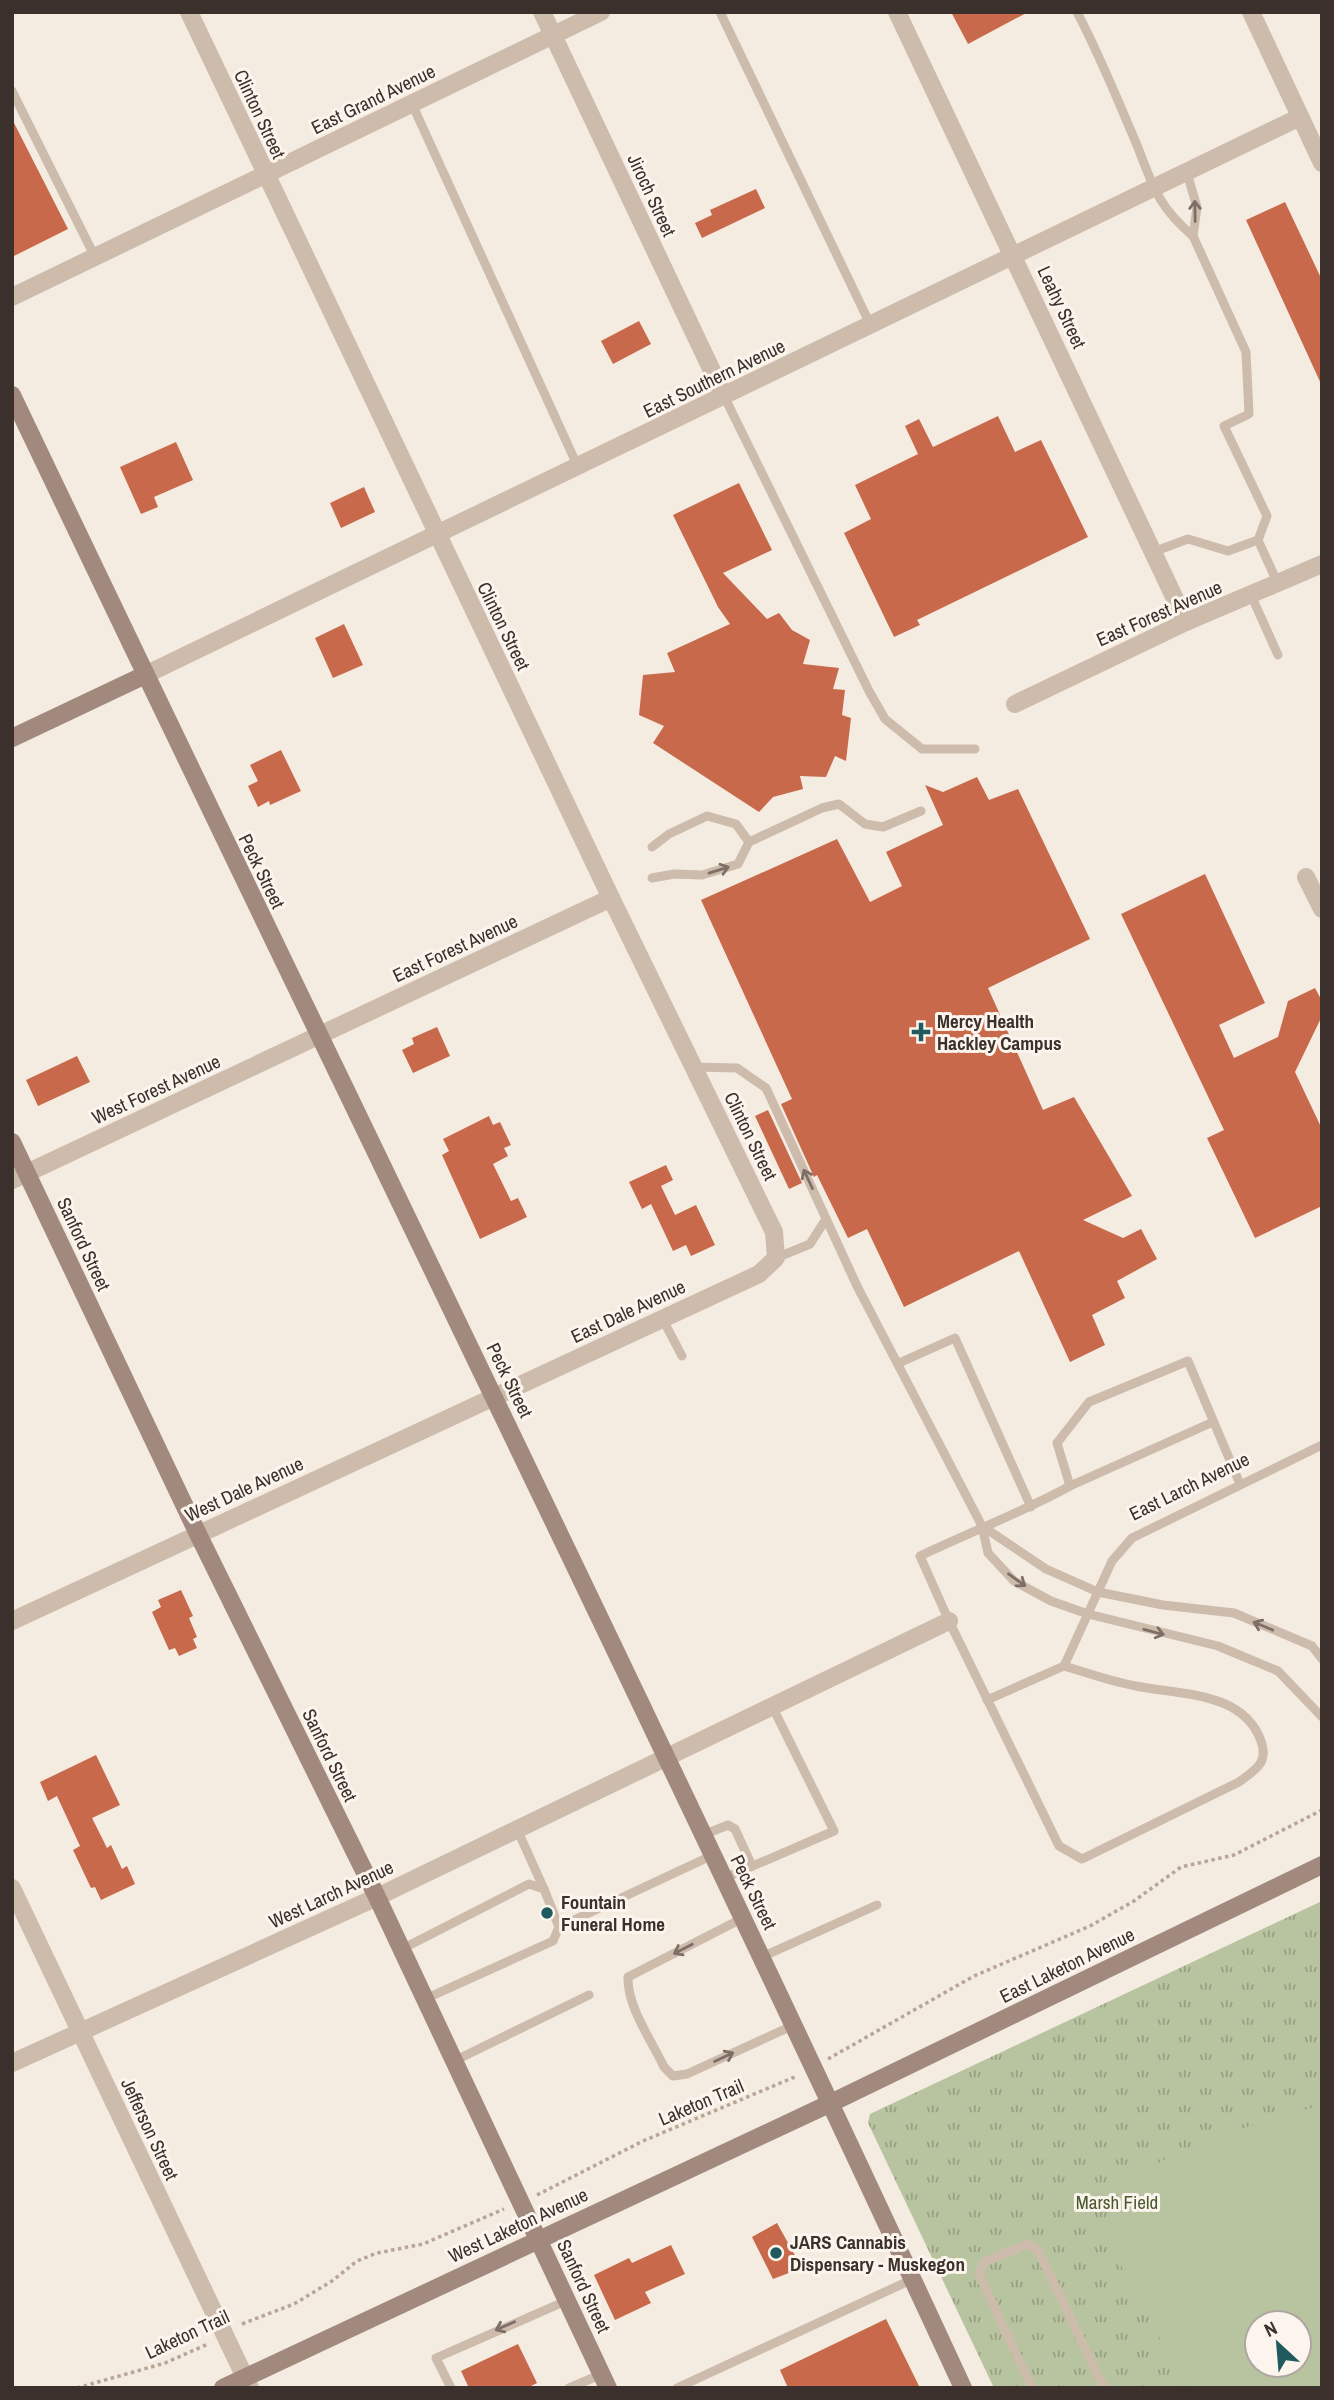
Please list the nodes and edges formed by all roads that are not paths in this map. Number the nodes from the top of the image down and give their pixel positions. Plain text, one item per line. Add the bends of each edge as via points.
1 (189, 12) edge
2 (542, 12) edge
3 (601, 12) edge
4 (720, 12) edge
5 (897, 12) edge
6 (1077, 12) edge
7 (1251, 12) edge
8 (552, 35) junction
9 (12, 91) edge
10 (15, 102) edge
11 (412, 104) junction
12 (1300, 117) junction
13 (1322, 163) edge
14 (1186, 173) junction
15 (265, 175) junction
16 (1152, 190) junction
17 (1193, 236) junction
18 (95, 257) junction
19 (1015, 258) junction
20 (12, 297) edge
21 (871, 326) junction
22 (12, 395) edge
23 (724, 396) junction
24 (578, 467) junction
25 (438, 535) junction
26 (1258, 540) junction
27 (1153, 552) junction
28 (1322, 564) edge
29 (1278, 585) junction
30 (1251, 595) junction
31 (1186, 622) junction
32 (1278, 655) dead end
33 (145, 675) junction
34 (1015, 704) dead end
35 (12, 738) edge
36 (975, 748) dead end
37 (921, 811) dead end
38 (749, 842) junction
39 (652, 846) dead end
40 (1306, 877) dead end
41 (652, 878) dead end
42 (611, 898) junction
43 (1322, 909) edge
44 (317, 1035) junction
45 (694, 1067) junction
46 (12, 1142) edge
47 (20, 1176) edge
48 (826, 1219) junction
49 (776, 1258) junction
50 (662, 1318) junction
51 (682, 1356) dead end
52 (899, 1363) junction
53 (495, 1395) junction
54 (1213, 1422) junction
55 (1322, 1445) edge
56 (1240, 1484) junction
57 (1069, 1486) junction
58 (1031, 1507) junction
59 (982, 1526) junction
60 (198, 1534) junction
61 (1098, 1592) junction
62 (1088, 1614) junction
63 (12, 1621) edge
64 (948, 1621) junction
65 (1322, 1659) edge
66 (1064, 1666) junction
67 (987, 1700) junction
68 (772, 1706) junction
69 (1322, 1717) edge
70 (665, 1757) junction
71 (517, 1829) junction
72 (704, 1835) junction
73 (713, 1855) junction
74 (1322, 1865) edge
75 (752, 1866) junction
76 (725, 1878) junction
77 (12, 1888) edge
78 (544, 1889) junction
79 (377, 1897) junction
80 (877, 1905) dead end
81 (743, 1918) junction
82 (559, 1927) junction
83 (402, 1949) junction
84 (762, 1957) junction
85 (589, 1995) dead end
86 (425, 1999) junction
87 (794, 2025) junction
88 (80, 2031) junction
89 (454, 2061) junction
90 (12, 2063) edge
91 (831, 2103) junction
92 (539, 2238) junction
93 (913, 2279) junction
94 (568, 2300) junction
95 (605, 2381) edge
96 (248, 2382) edge
97 (223, 2388) edge
98 (451, 2388) edge
99 (569, 2388) edge
100 (677, 2388) edge
101 (963, 2388) edge
102 (1032, 2388) edge
103 (1104, 2388) edge

1 - 15 street, Clinton Street
2 - 8 street, Jiroch Street
3 - 8 street, East Grand Avenue
4 - 21 lane
5 - 19 street, Leahy Street
6 - 16 lane
7 - 12 street
8 - 11 street, East Grand Avenue
8 - 23 street, Jiroch Street
9 - 10 lane
10 - 18 lane
11 - 15 street, East Grand Avenue
11 - 24 lane
12 - 13 street
12 - 14 street, East Southern Avenue
14 - 16 street, East Southern Avenue
17 -> 14 lane via 1197,206
15 - 18 street, East Grand Avenue
15 - 25 street, Clinton Street
16 - 17 lane via 1171,218
16 - 19 street, East Southern Avenue
17 - 26 lane via 1246,352 1249,414 1224,426 1267,516
18 - 20 street, East Grand Avenue
19 - 21 street, East Southern Avenue
19 - 27 street, Leahy Street
21 - 23 street, East Southern Avenue
22 - 33 street, Peck Street
23 - 24 street, East Southern Avenue
23 - 36 lane via 885,719 922,748
24 - 25 street, East Southern Avenue
25 - 33 street, East Southern Avenue
25 - 42 street, Clinton Street
26 - 27 lane via 1227,551 1188,539
26 - 29 lane
27 - 31 street, Leahy Street
28 - 29 street, East Forest Avenue
29 - 30 street, East Forest Avenue
30 - 31 street, East Forest Avenue
30 - 32 lane
31 - 34 street, East Forest Avenue
33 - 35 street
33 - 44 street, Peck Street
37 - 38 lane via 883,827 865,824 839,804
38 - 39 lane via 736,824 707,816
41 -> 38 lane via 702,875 738,864
40 - 43 street
42 - 44 street, East Forest Avenue
42 - 45 street, Clinton Street
44 - 47 street, West Forest Avenue
44 - 53 street, Peck Street
48 -> 45 lane via 766,1088 737,1068
45 - 49 street, Clinton Street via 774,1232
46 - 47 street, Sanford Street
47 - 60 street, Sanford Street
48 - 49 lane via 810,1244
48 - 52 lane
49 - 50 street, East Dale Avenue via 759,1274
50 - 51 lane
50 - 53 street, East Dale Avenue
52 - 58 lane via 955,1338
52 - 59 lane
53 - 60 street, West Dale Avenue
53 - 70 street, Peck Street
54 - 56 lane
54 - 57 lane
54 - 57 lane via 1188,1361 1089,1402 1057,1443
55 - 56 lane, East Larch Avenue
56 - 61 lane, East Larch Avenue via 1132,1538 1112,1561
57 - 58 lane
58 - 59 lane
59 - 61 lane via 1046,1569
59 -> 62 lane via 988,1553 1014,1581
59 - 64 lane via 920,1556
60 - 63 street, West Dale Avenue
60 - 79 street, Sanford Street
61 - 62 lane, East Larch Avenue
65 -> 61 lane via 1312,1646 1234,1613
62 - 66 lane, East Larch Avenue
62 -> 69 lane via 1219,1646 1278,1671
64 - 67 lane
64 - 68 street
66 - 67 lane
66 - 67 lane via 1135,1686 1188,1692 1230,1706 1254,1722 1265,1752 1261,1766 1239,1782 1082,1859 1059,1846
68 - 70 street
68 - 75 lane via 834,1831
70 - 71 street, West Larch Avenue
70 - 72 street, Peck Street
71 - 78 lane
71 - 79 street, West Larch Avenue
72 - 73 street, Peck Street
72 - 75 lane via 728,1825 735,1829
73 - 76 street, Peck Street
73 - 82 lane
74 - 91 street, East Laketon Avenue
75 - 76 lane
76 - 81 street, Peck Street
77 - 88 street, Jefferson Street
78 - 82 lane
78 - 83 lane via 529,1884
79 - 83 street, Sanford Street
79 - 88 street, West Larch Avenue
80 - 84 lane
81 - 84 street, Peck Street
81 -> 87 lane via 628,1977 633,2003 664,2067 673,2076 687,2074
82 - 86 lane via 553,1941
83 - 86 street, Sanford Street
84 - 87 street, Peck Street
85 - 89 lane
86 - 89 street, Sanford Street
87 - 91 street, Peck Street
88 - 90 street, West Larch Avenue
88 - 96 street, Jefferson Street
89 - 92 street, Sanford Street
91 - 92 street, West Laketon Avenue
91 - 93 street, Peck Street
92 - 94 street, Sanford Street
92 - 96 street, West Laketon Avenue
93 - 100 lane
93 - 101 street, Peck Street
94 - 95 street, Sanford Street
94 -> 98 lane via 436,2358
95 - 99 lane
96 - 97 street, West Laketon Avenue
102 - 103 lane via 979,2274 984,2262 1028,2244 1038,2250

